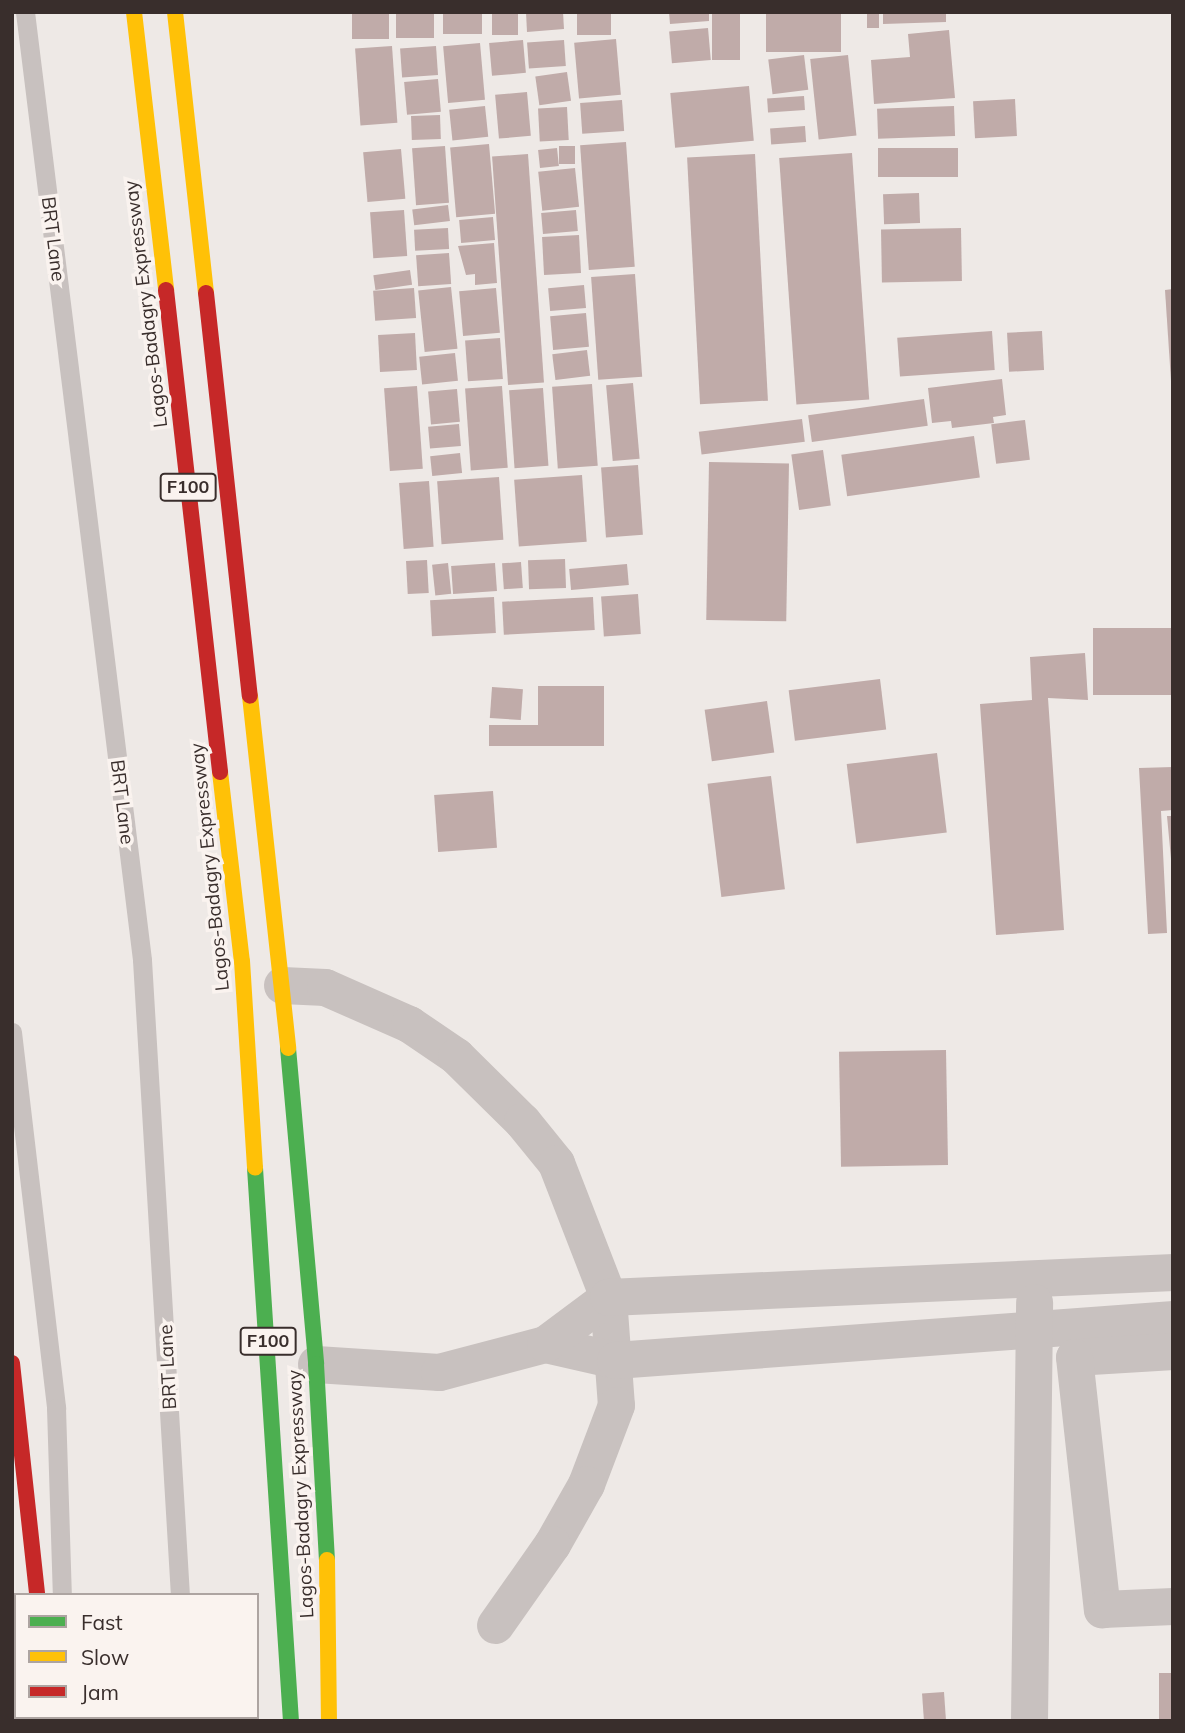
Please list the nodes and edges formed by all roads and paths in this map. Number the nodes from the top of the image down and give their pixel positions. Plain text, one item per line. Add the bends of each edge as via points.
1 (25, 12) edge
2 (134, 12) edge
3 (175, 12) edge
4 (282, 985) junction
5 (12, 1032) edge
6 (1173, 1272) edge
7 (1034, 1280) junction
8 (608, 1297) junction
9 (1173, 1319) edge
10 (1034, 1327) junction
11 (545, 1344) junction
12 (1173, 1351) edge
13 (615, 1360) junction
14 (12, 1363) edge
15 (316, 1364) junction
16 (12, 1384) edge
17 (17, 1415) junction
18 (37, 1593) edge
19 (62, 1593) edge
20 (180, 1593) edge
21 (1173, 1605) edge
22 (495, 1625) dead end
23 (291, 1721) edge
24 (329, 1721) edge
25 (1030, 1721) edge

1 - 20 lane, BRT Lane via 142,960
2 - 23 main road, Lagos-Badagry Expressway / F100 via 242,961
3 - 4 main road, Lagos-Badagry Expressway
4 - 8 street via 325,987 409,1024 456,1056 522,1121 556,1163
4 - 15 main road, Lagos-Badagry Expressway
5 - 19 lane via 56,1408
6 - 7 street
7 - 8 street
7 - 10 street
8 - 11 street
8 - 13 street
9 - 10 street
10 - 13 street
10 - 25 street
11 - 13 street
11 - 15 street via 439,1372
12 - 21 street via 1074,1357 1102,1609
13 - 22 street via 616,1405 586,1483 552,1544
14 - 17 main road
15 - 24 main road, Lagos-Badagry Expressway via 328,1584
16 - 17 main road
17 - 18 main road

